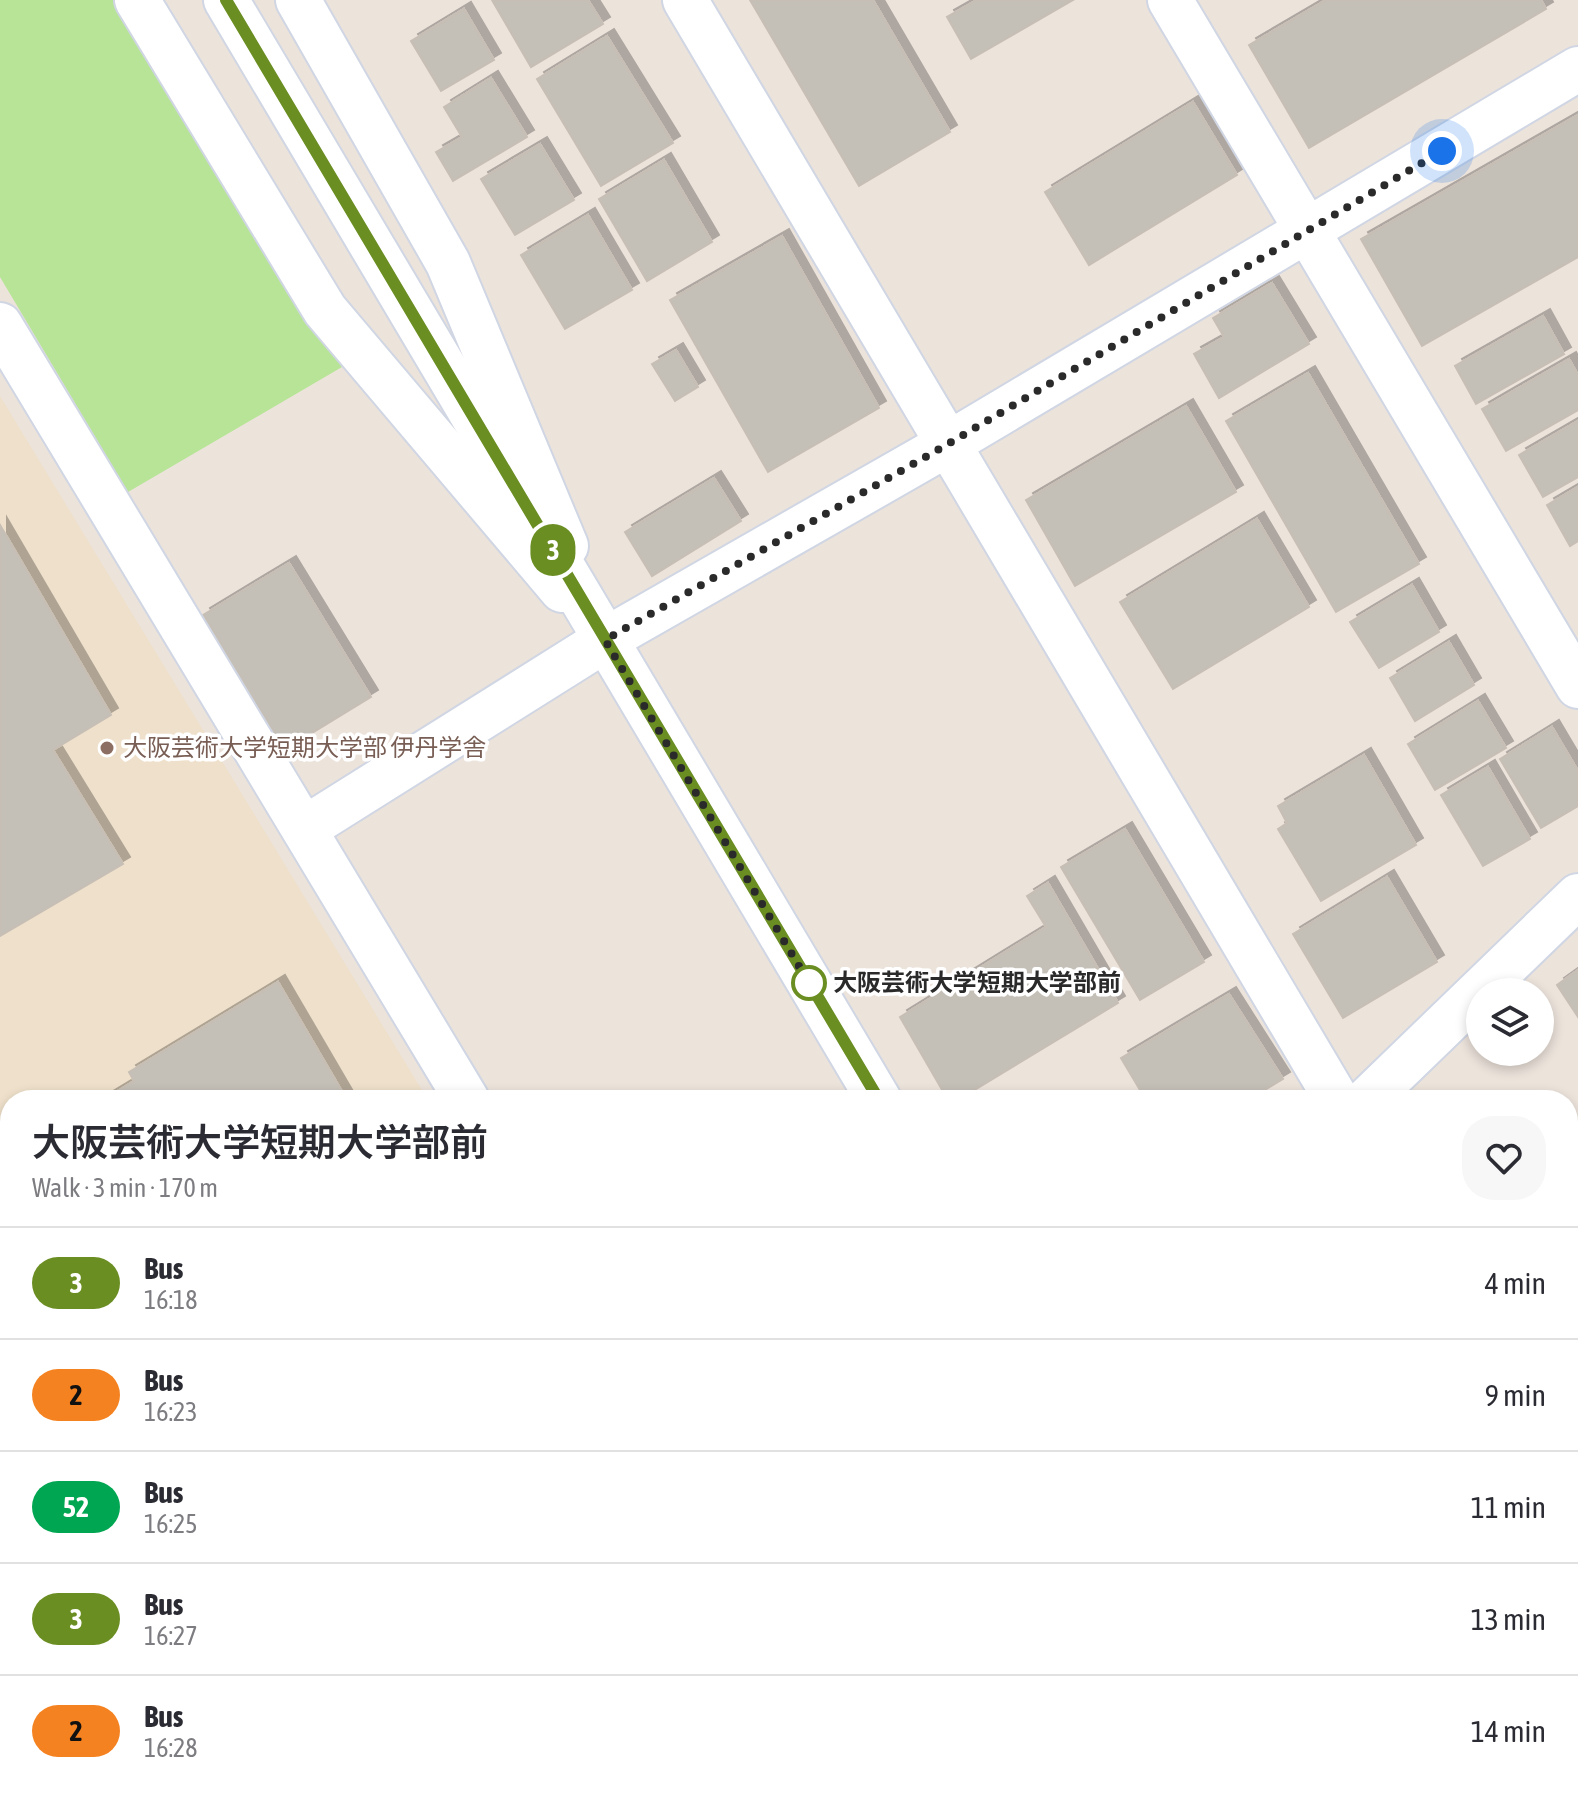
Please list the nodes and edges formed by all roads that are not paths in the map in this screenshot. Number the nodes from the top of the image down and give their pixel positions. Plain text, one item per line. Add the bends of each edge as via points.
1 (137, 0) edge
2 (226, 0) edge
3 (298, 0) edge
4 (685, 0) edge
5 (1170, 0) edge
6 (1578, 69) edge
7 (1307, 232) junction
8 (0, 325) edge
9 (948, 444) junction
10 (605, 640) junction
11 (1578, 686) edge
12 (304, 829) junction
13 (1578, 896) edge
14 (461, 1090) edge
15 (873, 1090) edge
16 (1331, 1090) edge
17 (1377, 1090) edge

1 - 10 street via 325,310
2 - 10 street
3 - 10 street via 448,263
4 - 9 street
5 - 7 street
6 - 7 street
7 - 9 street
7 - 11 street
8 - 12 street
9 - 10 street
9 - 16 street
10 - 12 street
10 - 15 street
12 - 14 street
13 - 17 street

